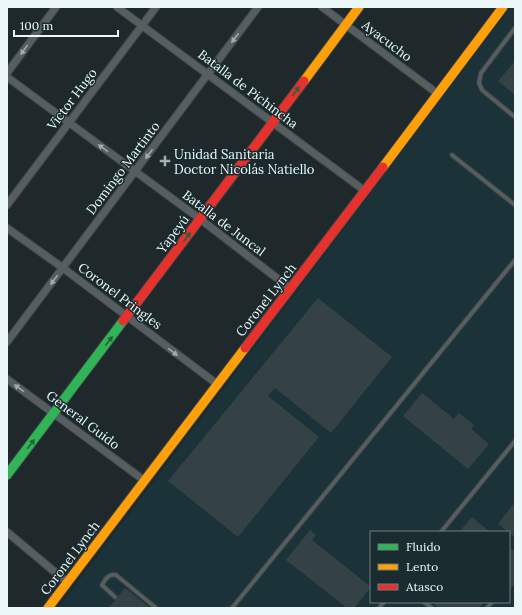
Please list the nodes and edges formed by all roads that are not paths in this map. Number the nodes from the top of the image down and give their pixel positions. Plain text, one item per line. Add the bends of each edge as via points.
1 (56, 7) edge
2 (117, 7) edge
3 (156, 7) edge
4 (258, 7) edge
5 (322, 7) edge
6 (359, 7) edge
7 (503, 7) edge
8 (143, 25) junction
9 (346, 25) junction
10 (515, 28) edge
11 (7, 73) edge
12 (208, 74) junction
13 (7, 78) edge
14 (438, 94) junction
15 (515, 117) edge
16 (272, 122) junction
17 (70, 123) junction
18 (452, 155) dead end
19 (136, 172) junction
20 (365, 191) junction
21 (515, 205) edge
22 (7, 206) edge
23 (200, 219) junction
24 (7, 228) edge
25 (515, 260) edge
26 (63, 268) junction
27 (291, 289) junction
28 (127, 317) junction
29 (7, 342) edge
30 (7, 379) edge
31 (217, 384) junction
32 (54, 414) junction
33 (515, 441) edge
34 (7, 475) edge
35 (145, 481) junction
36 (442, 531) edge
37 (7, 532) edge
38 (68, 583) junction
39 (115, 597) dead end
40 (48, 608) edge
41 (156, 608) edge
42 (232, 608) edge

1 -> 11 street
2 - 8 street, Batalla de Pichincha
3 - 8 street, Victor Hugo
4 -> 12 street, Domingo Martinto
5 - 9 street, Ayacucho
6 - 9 main road, Yapeyú
7 - 14 main road, Coronel Lynch
8 - 12 street, Batalla de Pichincha
8 - 17 street, Victor Hugo
9 - 14 street, Ayacucho
16 -> 9 main road, Yapeyú
10 - 15 lane via 481,73 478,83 482,90
12 - 16 street, Batalla de Pichincha
12 -> 19 street, Domingo Martinto
13 - 17 street, Batalla de Juncal
14 - 20 main road, Coronel Lynch
16 - 20 street, Batalla de Pichincha
16 - 23 main road, Yapeyú
19 -> 17 street, Batalla de Juncal
17 - 22 street, Victor Hugo
18 - 21 lane
19 - 23 street, Batalla de Juncal
19 - 26 street, Domingo Martinto
20 - 27 main road, Coronel Lynch
23 - 27 street, Batalla de Juncal
28 -> 23 main road, Yapeyú
24 - 26 street, Coronel Pringles
25 - 42 lane
26 - 28 street, Coronel Pringles
26 -> 29 street, Domingo Martinto
27 - 31 main road, Coronel Lynch
28 -> 31 street, Coronel Pringles
32 -> 28 main road, Yapeyú
32 -> 30 street, General Guido
31 - 35 main road, Coronel Lynch
34 -> 32 main road, Yapeyú
32 - 35 street, General Guido
33 - 36 lane
35 - 38 main road, Coronel Lynch
37 - 38 street
38 - 40 main road, Coronel Lynch
39 - 41 lane via 102,585 108,576 113,574

